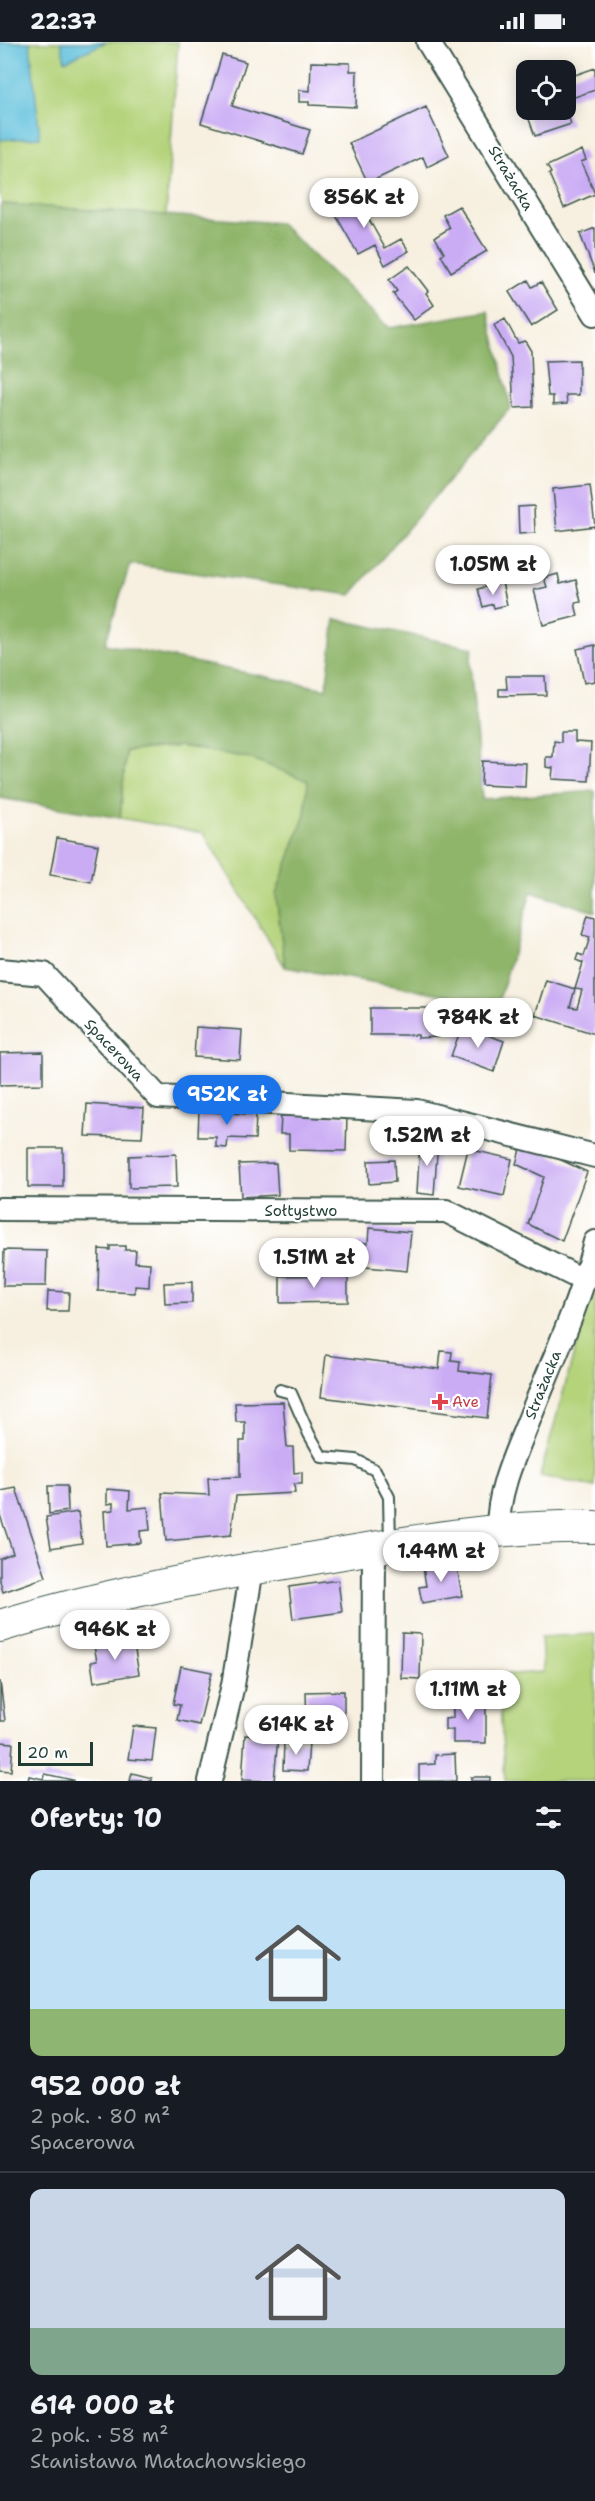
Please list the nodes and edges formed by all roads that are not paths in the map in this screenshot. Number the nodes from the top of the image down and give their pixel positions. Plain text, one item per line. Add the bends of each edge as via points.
1 (428, 42) edge
2 (595, 314) edge
3 (0, 970) edge
4 (595, 1156) edge
5 (0, 1209) edge
6 (595, 1242) edge
7 (585, 1281) junction
8 (280, 1390) dead end
9 (595, 1527) edge
10 (498, 1529) junction
11 (382, 1546) junction
12 (252, 1569) junction
13 (0, 1626) edge
14 (210, 1781) edge
15 (373, 1781) edge

1 - 2 street, Strażacka
3 - 4 street, Spacerowa via 44,974 158,1097 417,1111
5 - 7 street, Sołtystwo via 446,1211
6 - 7 street, Strażacka
7 - 10 street, Strażacka via 506,1477
8 - 11 lane via 291,1393 322,1457 356,1460 375,1470 389,1497
9 - 10 street
10 - 11 street
11 - 12 street
11 - 15 street
12 - 13 street via 67,1605
12 - 14 street via 233,1685

